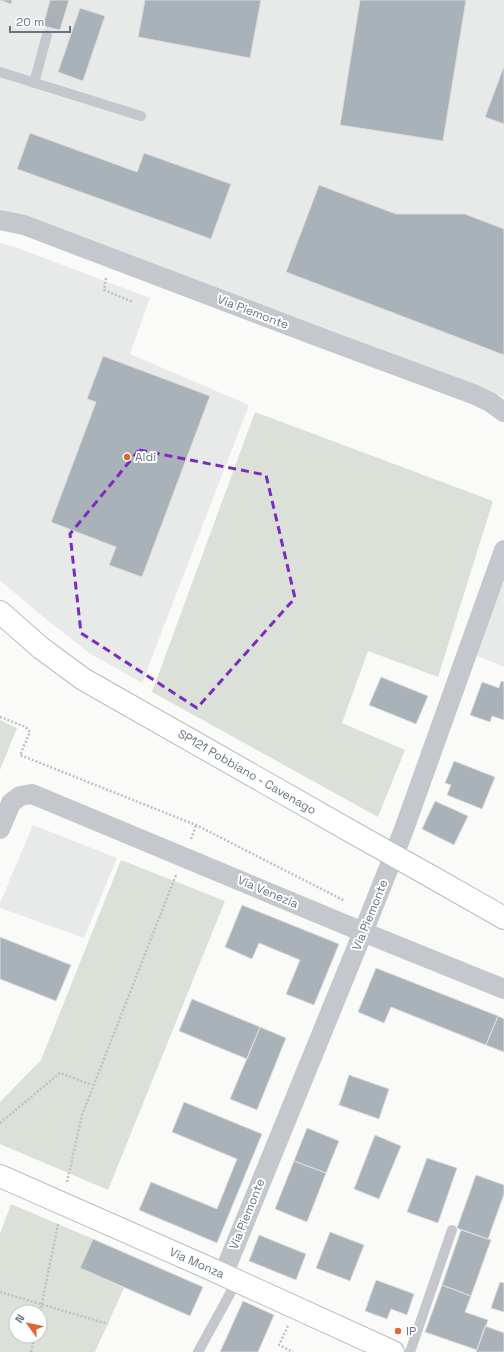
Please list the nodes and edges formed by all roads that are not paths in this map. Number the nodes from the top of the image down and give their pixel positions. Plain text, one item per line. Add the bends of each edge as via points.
1 (47, 35) dead end
2 (0, 72) edge
3 (34, 83) junction
4 (141, 116) dead end
5 (0, 220) edge
6 (504, 412) edge
7 (504, 550) edge
8 (0, 612) edge
9 (0, 829) edge
10 (504, 918) edge
11 (363, 932) junction
12 (504, 989) edge
13 (0, 1176) edge
14 (452, 1230) dead end
15 (230, 1278) junction
16 (198, 1352) edge
17 (393, 1352) edge
18 (410, 1352) edge

1 - 3 lane
2 - 3 lane
3 - 4 lane
5 - 6 street, Via Piemonte via 24,225 472,394
7 - 11 street, Via Piemonte via 403,832
8 - 10 main road, SP121 Pobbiano - Cavenago, bridge via 41,648 83,679
9 - 11 street, Via Venezia via 12,803 20,796 32,794
11 - 12 street, Via Venezia
11 - 15 street, Via Piemonte
13 - 15 main road, Via Monza
14 - 18 lane
15 - 16 lane
15 - 17 main road, Via Monza

